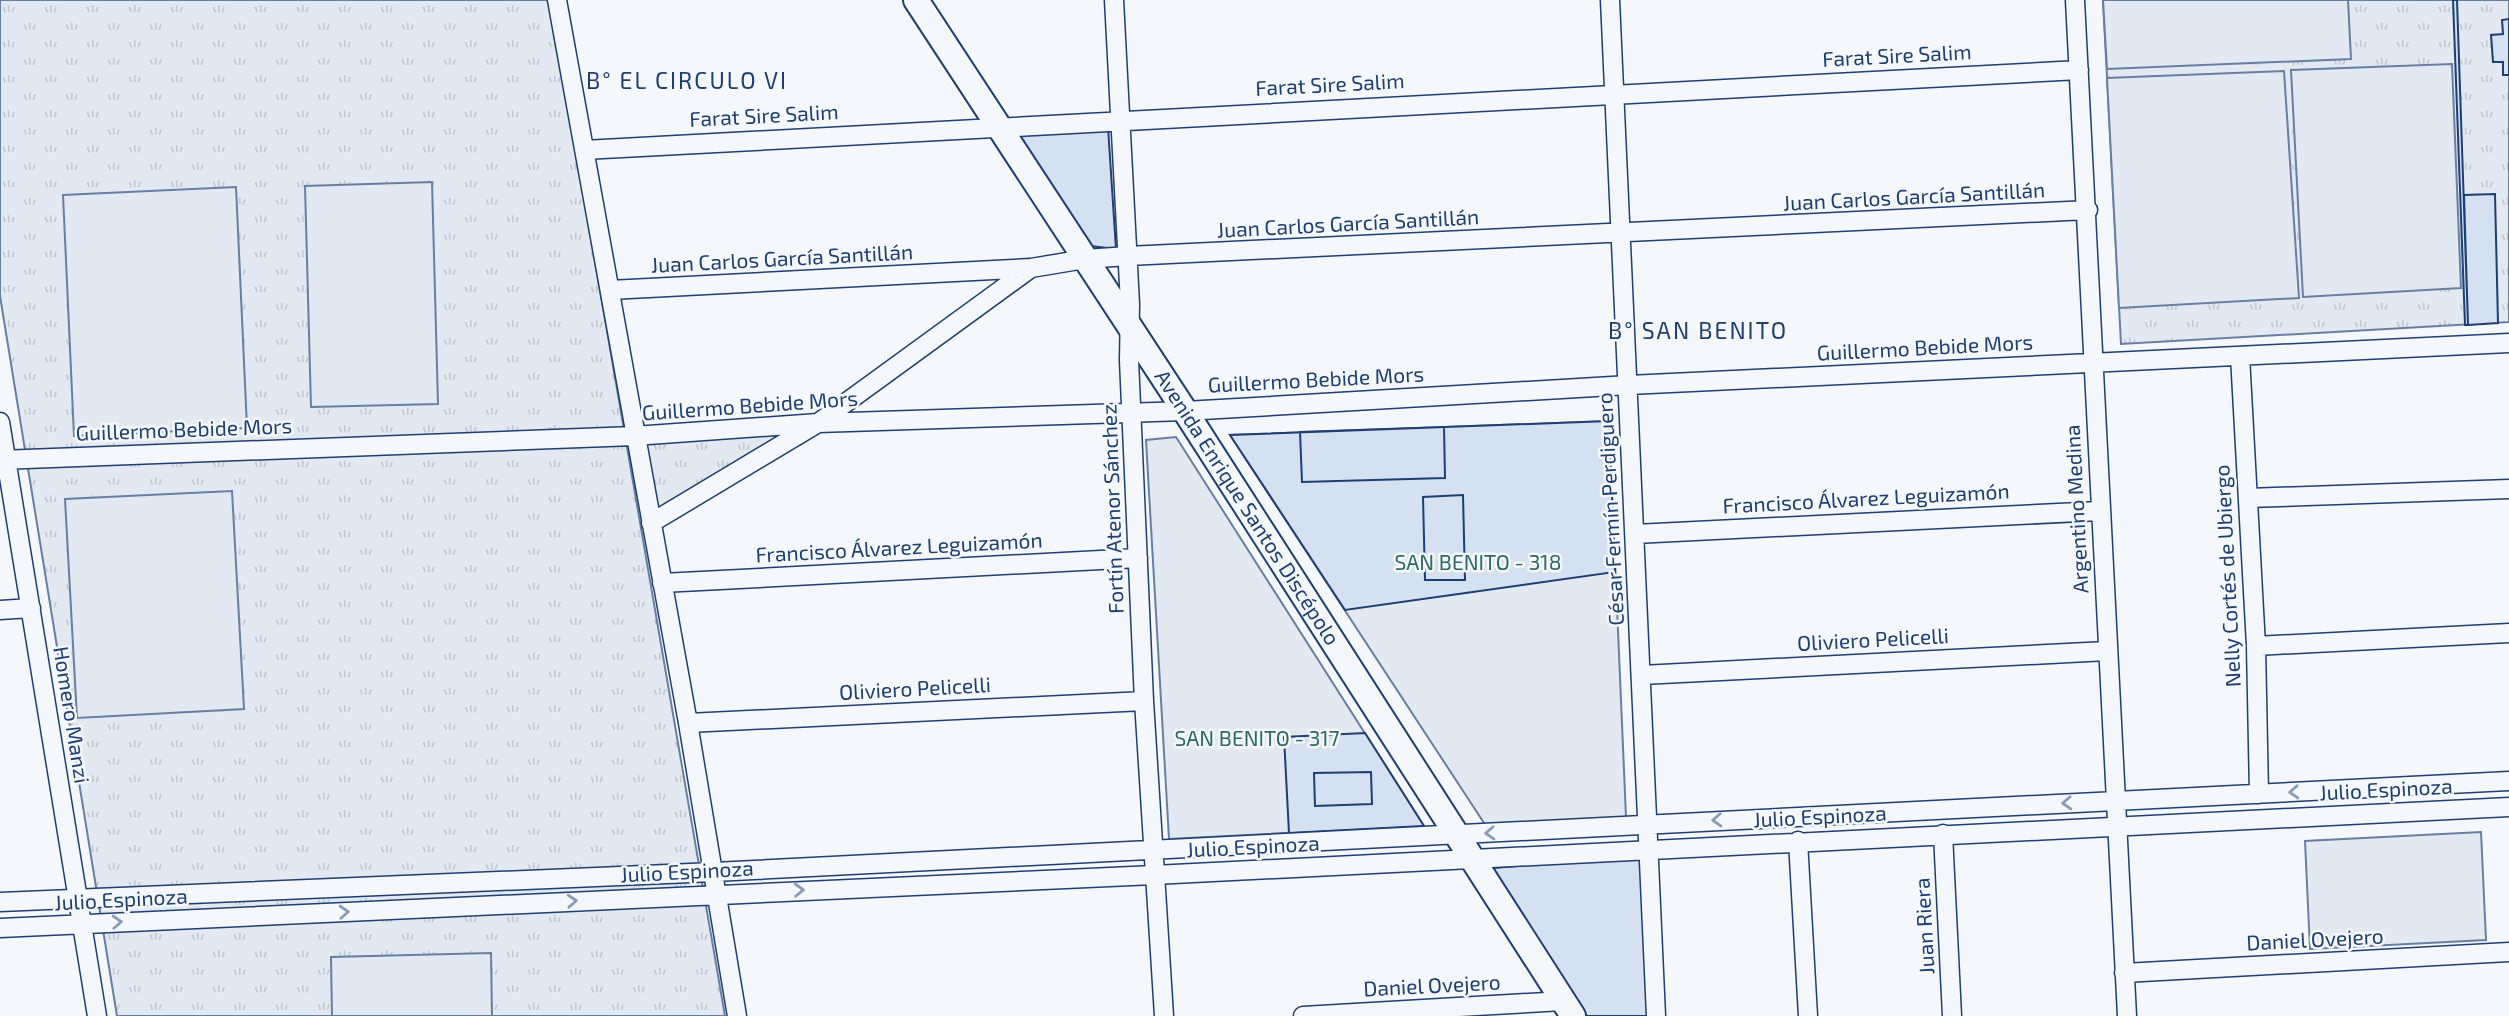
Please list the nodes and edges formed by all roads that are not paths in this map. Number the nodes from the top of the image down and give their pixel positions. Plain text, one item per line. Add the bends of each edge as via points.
1 (557, 0) edge
2 (916, 0) edge
3 (1114, 0) edge
4 (1610, 0) edge
5 (2076, 0) edge
6 (2079, 70) junction
7 (1615, 94) junction
8 (1120, 119) junction
9 (998, 125) junction
10 (584, 150) junction
11 (2088, 210) junction
12 (1620, 235) junction
13 (1128, 256) junction
14 (1085, 259) junction
15 (1031, 268) junction
16 (610, 290) junction
17 (1130, 327) junction
18 (2509, 343) edge
19 (2240, 356) junction
20 (2093, 363) junction
21 (1629, 385) junction
22 (1185, 411) junction
23 (1132, 413) junction
24 (0, 422) edge
25 (818, 423) junction
26 (634, 436) junction
27 (3, 460) edge
28 (2509, 489) edge
29 (2248, 498) junction
30 (2100, 511) junction
31 (651, 523) junction
32 (1634, 534) junction
33 (1138, 558) junction
34 (662, 583) junction
35 (31, 608) junction
36 (0, 610) edge
37 (2509, 633) edge
38 (2256, 646) junction
39 (2107, 651) junction
40 (1642, 675) junction
41 (1144, 701) junction
42 (688, 723) junction
43 (2509, 781) edge
44 (2259, 794) junction
45 (2115, 801) junction
46 (2509, 807) edge
47 (1649, 824) junction
48 (2117, 826) junction
49 (1943, 834) junction
50 (1458, 835) junction
51 (1798, 841) junction
52 (1650, 848) junction
53 (1153, 850) junction
54 (1472, 857) junction
55 (714, 872) junction
56 (1154, 875) junction
57 (718, 894) junction
58 (78, 897) junction
59 (0, 902) edge
60 (84, 924) junction
61 (0, 928) edge
62 (2509, 952) edge
63 (2124, 973) junction
64 (1568, 1009) edge
65 (97, 1016) edge
66 (737, 1016) edge
67 (1164, 1016) edge
68 (1303, 1016) edge
69 (1656, 1016) edge
70 (1808, 1016) edge
71 (1952, 1016) edge
72 (2127, 1016) edge

1 - 10 street
2 - 9 main road, Avenida Enrique Santos Discépolo
3 - 8 street, Fortín Atenor Sánchez
4 - 7 street, César Fermín Perdiguero
5 - 6 street, Argentino Medina
6 - 7 street, Farat Sire Salim
6 - 11 street, Argentino Medina
7 - 8 street, Farat Sire Salim
7 - 12 street, César Fermín Perdiguero
8 - 9 street, Farat Sire Salim
8 - 13 street, Fortín Atenor Sánchez
9 - 10 street, Farat Sire Salim
9 - 14 main road, Avenida Enrique Santos Discépolo
10 - 16 street
11 - 12 street, Juan Carlos García Santillán
11 - 20 street, Argentino Medina
12 - 13 street, Juan Carlos García Santillán
12 - 21 street, César Fermín Perdiguero
13 - 14 street, Juan Carlos García Santillán
13 - 17 street, Fortín Atenor Sánchez
14 - 15 street, Juan Carlos García Santillán
14 - 17 main road, Avenida Enrique Santos Discépolo
15 - 16 street, Juan Carlos García Santillán
15 - 25 street
16 - 26 street
17 - 22 main road, Avenida Enrique Santos Discépolo
17 - 23 street, Fortín Atenor Sánchez
18 - 19 street, Guillermo Bebide Mors
19 - 20 street, Guillermo Bebide Mors
19 - 29 street, Nelly Cortés de Ubiergo
20 - 21 street, Guillermo Bebide Mors
20 - 30 street, Argentino Medina
21 - 22 street, Guillermo Bebide Mors
21 - 32 street, César Fermín Perdiguero
22 - 23 street, Guillermo Bebide Mors
22 - 50 main road, Avenida Enrique Santos Discépolo
23 - 25 street, Guillermo Bebide Mors
23 - 33 street, Fortín Atenor Sánchez
24 - 27 street, Homero Manzi
25 - 26 street, Guillermo Bebide Mors
25 - 31 street
26 - 27 street, Guillermo Bebide Mors
26 - 31 street
27 - 35 street, Homero Manzi
28 - 29 street
29 - 38 street, Nelly Cortés de Ubiergo
30 - 32 street, Francisco Álvarez Leguizamón
30 - 39 street, Argentino Medina
31 - 34 street
32 - 40 street, César Fermín Perdiguero
33 - 34 street, Francisco Álvarez Leguizamón
33 - 41 street, Fortín Atenor Sánchez
34 - 42 street
35 - 36 street
35 - 58 street, Homero Manzi
37 - 38 street
38 - 44 street, Nelly Cortés de Ubiergo
39 - 40 street, Oliviero Pelicelli
39 - 45 street, Argentino Medina
40 - 47 street, César Fermín Perdiguero
41 - 42 street, Oliviero Pelicelli
41 - 53 street, Fortín Atenor Sánchez
42 - 55 street
43 -> 44 street, Julio Espinoza
44 - 45 street, Julio Espinoza
45 -> 47 street, Julio Espinoza
45 - 48 street, Argentino Medina
46 - 48 street, Julio Espinoza
47 -> 50 street, Julio Espinoza
47 - 52 street, César Fermín Perdiguero
48 - 49 street, Julio Espinoza
48 - 63 street, Argentino Medina
49 - 51 street, Julio Espinoza
49 - 71 street, Juan Riera
50 - 53 street, Julio Espinoza
50 - 54 main road, Avenida Enrique Santos Discépolo
51 - 52 street, Julio Espinoza
51 - 70 street
52 - 54 street, Julio Espinoza
52 - 69 street, César Fermín Perdiguero
53 - 55 street, Julio Espinoza
53 - 56 street, Fortín Atenor Sánchez
54 - 56 street, Julio Espinoza
54 - 64 main road, Avenida Enrique Santos Discépolo
55 - 57 street
55 - 58 street, Julio Espinoza
57 -> 56 street, Julio Espinoza
56 - 67 street, Fortín Atenor Sánchez
60 -> 57 street, Julio Espinoza
57 - 66 street
58 - 59 street, Julio Espinoza
58 - 60 street, Homero Manzi
60 - 61 street, Julio Espinoza
60 - 65 street, Homero Manzi
62 - 63 street, Daniel Ovejero
63 - 72 street, Argentino Medina
64 - 68 street, Daniel Ovejero

